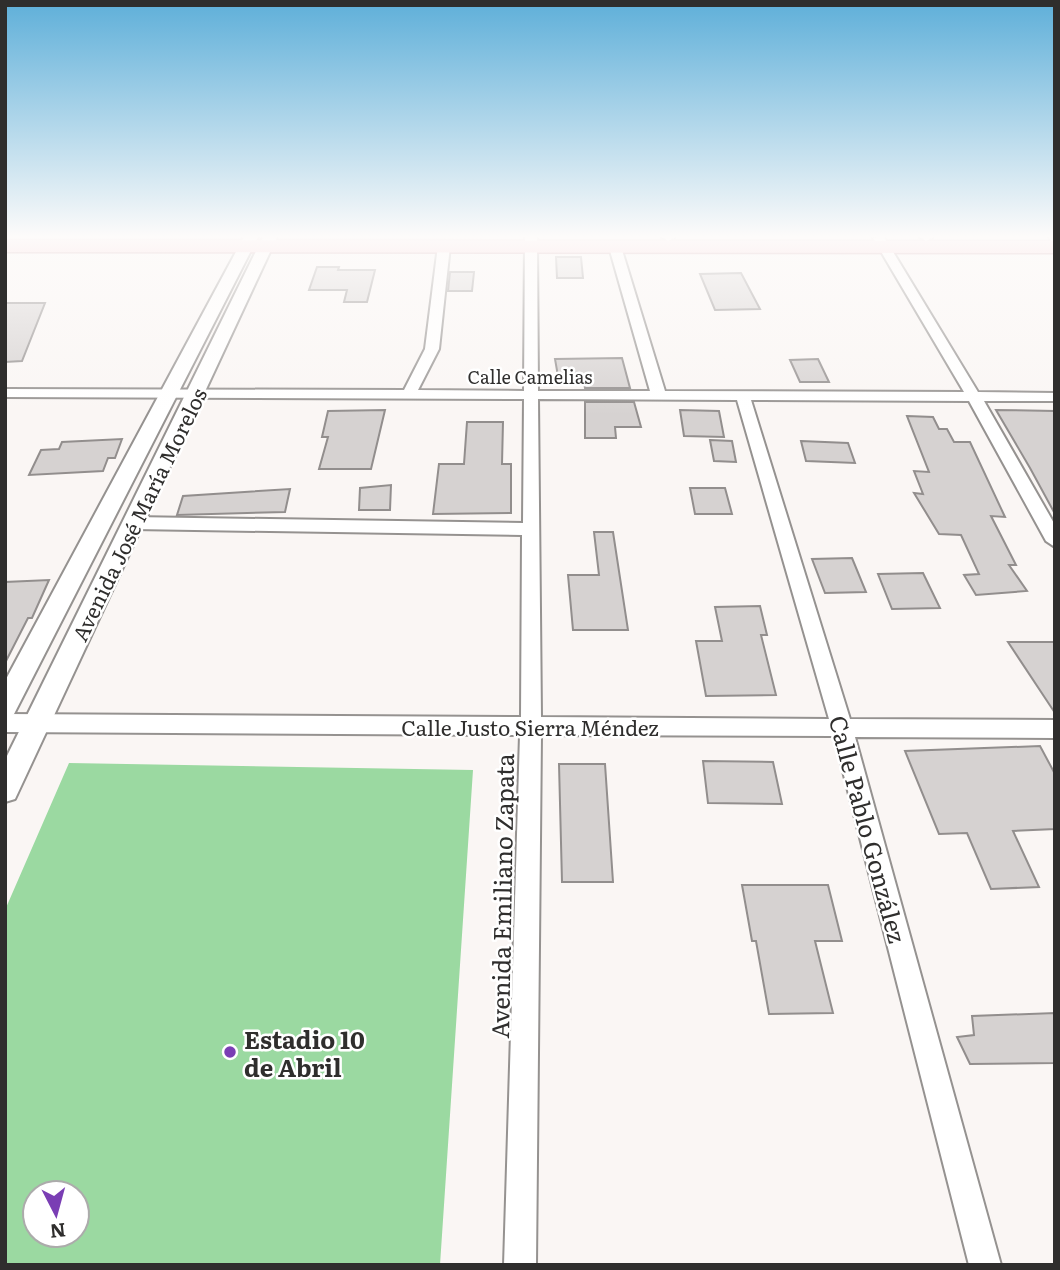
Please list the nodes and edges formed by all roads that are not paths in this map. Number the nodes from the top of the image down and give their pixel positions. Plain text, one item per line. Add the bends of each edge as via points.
1 (226, 296) edge
2 (236, 296) edge
3 (438, 296) edge
4 (531, 296) edge
5 (630, 296) edge
6 (914, 296) edge
7 (5, 393) edge
8 (169, 393) junction
9 (196, 393) junction
10 (410, 394) junction
11 (532, 395) junction
12 (659, 396) junction
13 (743, 397) junction
14 (974, 397) junction
15 (1055, 397) edge
16 (133, 523) junction
17 (529, 529) junction
18 (1055, 541) edge
19 (5, 706) edge
20 (5, 723) edge
21 (37, 724) junction
22 (531, 726) junction
23 (842, 727) junction
24 (1055, 729) edge
25 (5, 790) edge
26 (520, 1265) edge
27 (985, 1265) edge

1 - 8 street, Avenida José María Morelos
2 - 9 street, Avenida José María Morelos
3 - 10 street via 432,349
4 - 11 street, Avenida Emiliano Zapata
5 - 12 street
6 - 14 street
7 - 8 street, Calle Camelias
8 - 9 street, Calle Camelias
8 - 19 street, Avenida José María Morelos
9 - 10 street, Calle Camelias
9 - 16 street, Avenida José María Morelos
10 - 11 street, Calle Camelias
11 - 12 street, Calle Camelias
11 - 17 street, Avenida Emiliano Zapata
12 - 13 street, Calle Camelias
13 - 14 street, Calle Camelias
13 - 23 street, Calle Pablo González
14 - 15 street, Calle Camelias
14 - 18 street
16 - 17 street
16 - 21 street, Avenida José María Morelos
17 - 22 street, Avenida Emiliano Zapata
20 - 21 street, Calle Justo Sierra Méndez
21 - 22 street, Calle Justo Sierra Méndez
21 - 25 street, Avenida José María Morelos
22 - 23 street, Calle Justo Sierra Méndez
22 - 26 street, Avenida Emiliano Zapata
23 - 24 street, Calle Justo Sierra Méndez
23 - 27 street, Calle Pablo González

